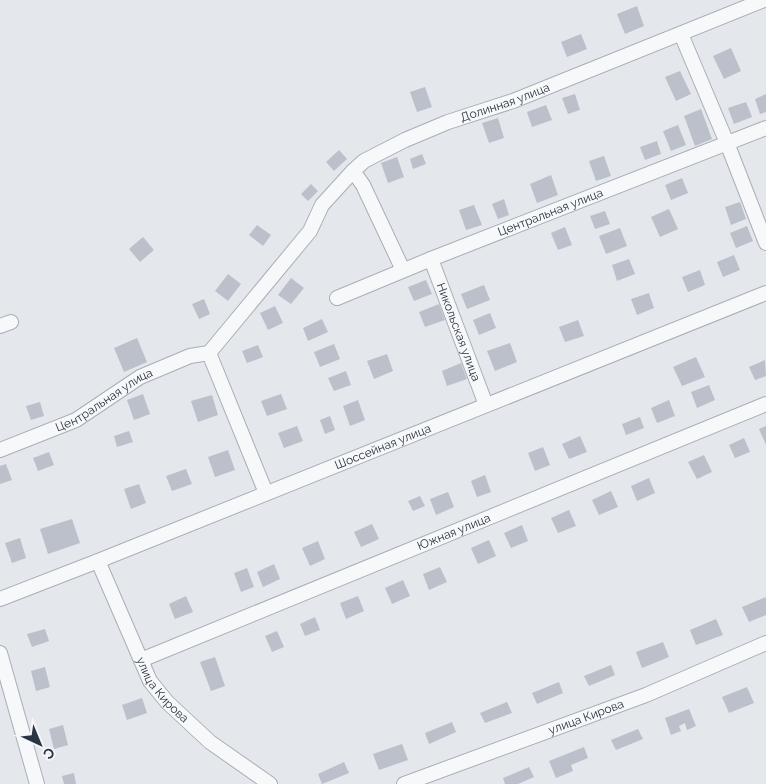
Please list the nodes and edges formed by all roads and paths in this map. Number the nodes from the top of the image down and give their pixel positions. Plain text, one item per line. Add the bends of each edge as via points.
1 (764, 0) edge
2 (681, 34) junction
3 (766, 128) edge
4 (727, 143) junction
5 (353, 171) junction
6 (766, 243) edge
7 (431, 259) junction
8 (403, 270) junction
9 (766, 293) edge
10 (337, 298) dead end
11 (209, 353) junction
12 (766, 404) edge
13 (486, 405) junction
14 (0, 450) edge
15 (266, 493) junction
16 (98, 561) junction
17 (0, 599) edge
18 (766, 644) edge
19 (0, 653) edge
20 (142, 660) junction
21 (37, 784) edge
22 (270, 784) edge
23 (404, 784) edge

1 - 2 street, Долинная улица
2 - 4 street
2 - 5 street, Долинная улица via 514,101 431,129 364,160
3 - 4 street, Центральная улица
4 - 6 street
4 - 7 street, Центральная улица
5 - 8 street via 363,185
5 - 11 street, Долинная улица via 322,205 310,231
7 - 8 street, Центральная улица
7 - 13 street, Никольская улица
8 - 10 street, Центральная улица
9 - 13 street, Шоссейная улица
11 - 14 street, Центральная улица via 190,356 140,377 76,420
11 - 15 street
12 - 20 street, Южная улица
13 - 15 street, Шоссейная улица
15 - 16 street, Шоссейная улица
16 - 17 street, Шоссейная улица
16 - 20 street, улица Кирова
18 - 23 street, улица Кирова via 646,696
19 - 21 street
20 - 22 street, улица Кирова via 150,682 167,702 210,742

